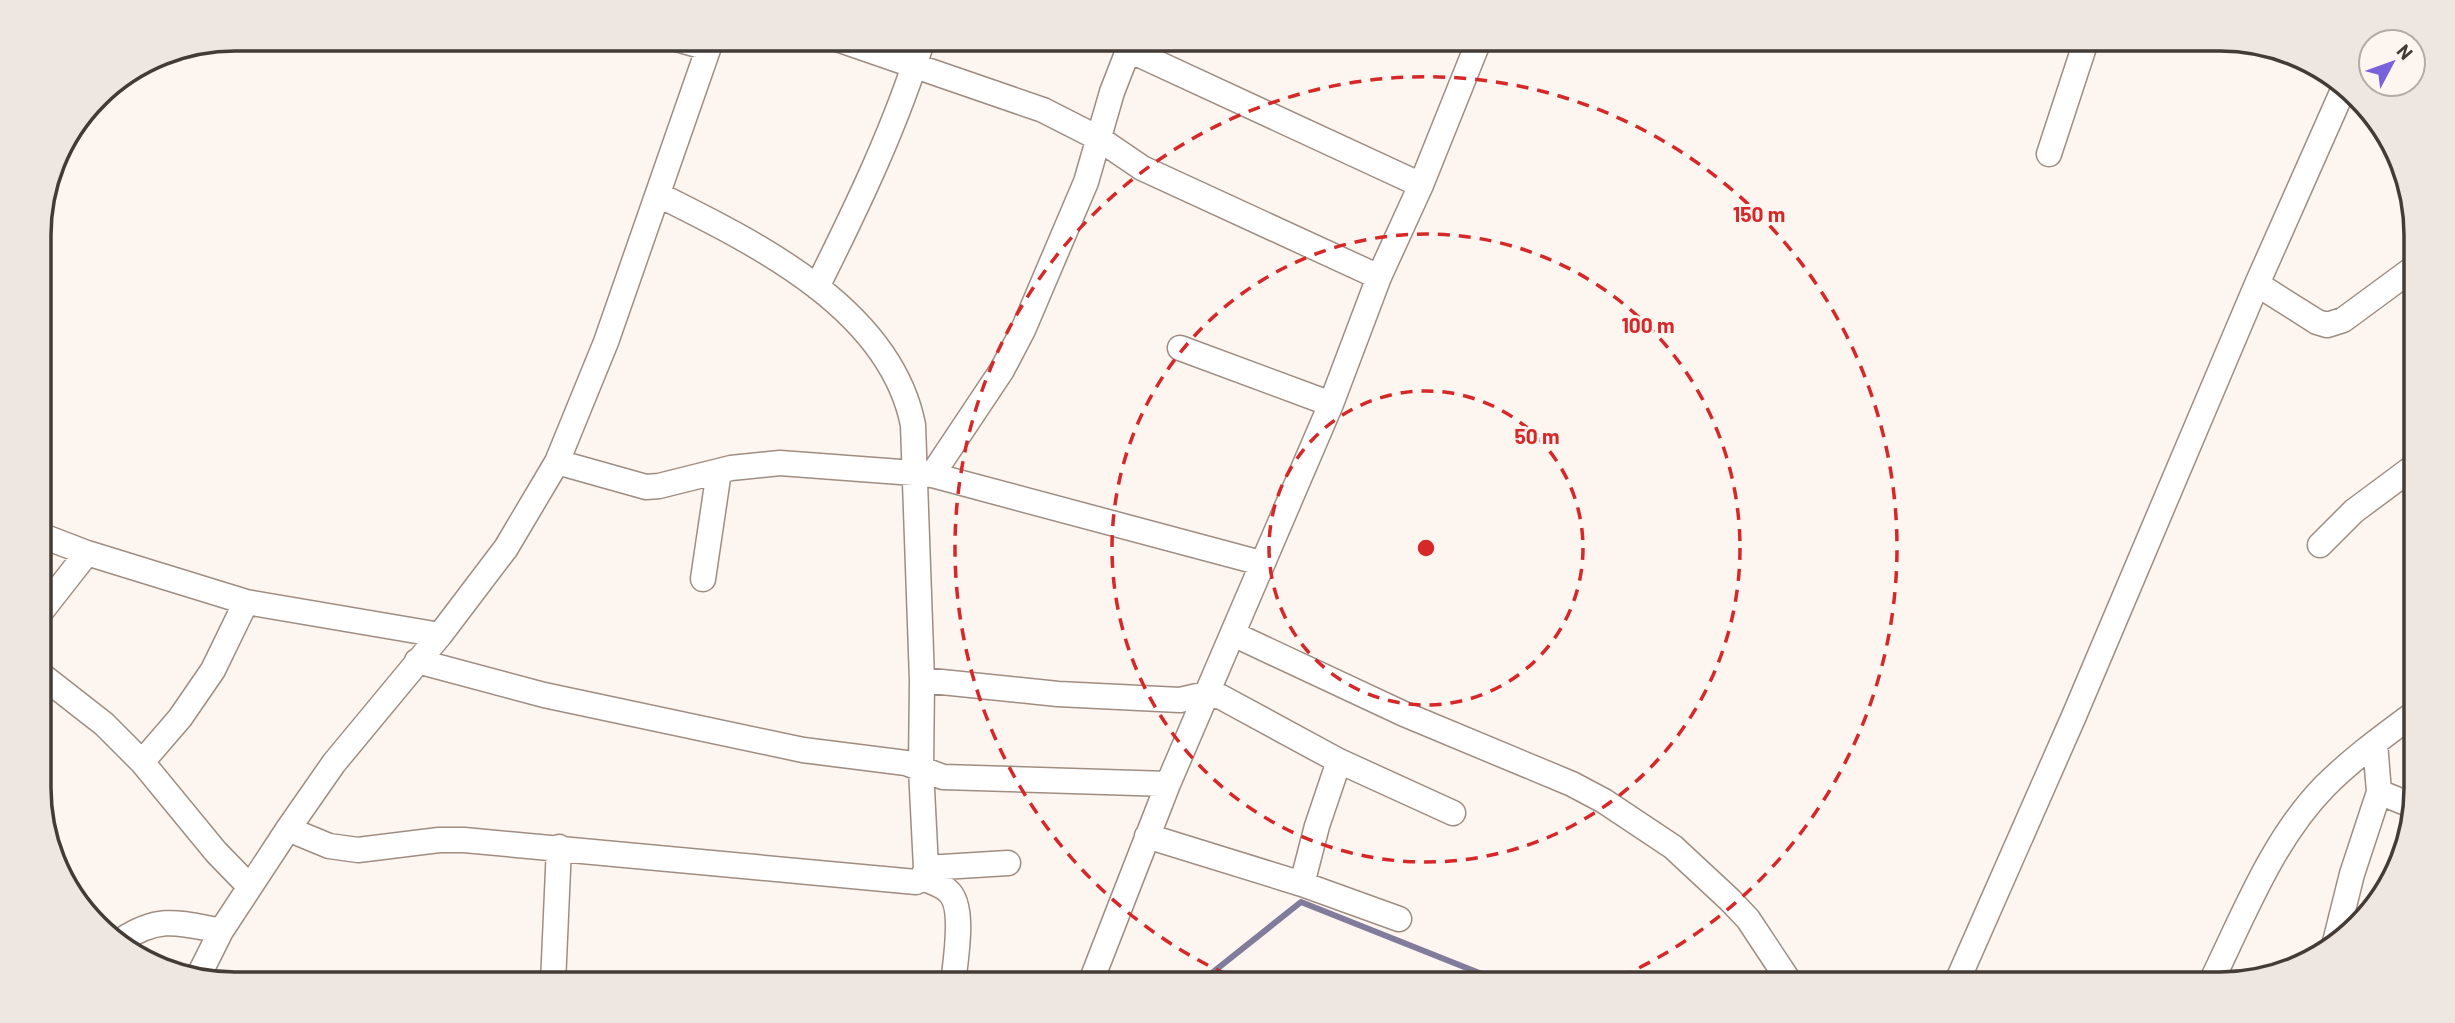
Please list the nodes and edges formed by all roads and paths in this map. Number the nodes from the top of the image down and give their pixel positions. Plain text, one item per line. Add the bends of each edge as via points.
1 (707, 51) edge
2 (870, 51) edge
3 (919, 51) edge
4 (1128, 51) edge
5 (1145, 51) edge
6 (1473, 51) edge
7 (2083, 51) edge
8 (914, 67) junction
9 (2340, 96) edge
10 (1098, 138) junction
11 (2049, 154) dead end
12 (1422, 185) junction
13 (659, 195) junction
14 (2404, 275) edge
15 (1379, 277) junction
16 (2257, 284) junction
17 (817, 287) junction
18 (1180, 348) dead end
19 (1331, 404) junction
20 (557, 462) junction
21 (719, 471) junction
22 (923, 474) junction
23 (2404, 474) edge
24 (51, 539) edge
25 (2320, 545) dead end
26 (87, 553) junction
27 (1261, 563) junction
28 (703, 579) dead end
29 (51, 599) edge
30 (246, 602) junction
31 (1233, 634) junction
32 (440, 635) junction
33 (417, 662) junction
34 (922, 680) junction
35 (51, 682) edge
36 (1206, 694) junction
37 (2404, 721) edge
38 (2375, 743) junction
39 (1339, 761) junction
40 (142, 762) junction
41 (921, 769) junction
42 (1168, 784) junction
43 (2379, 792) junction
44 (2404, 802) edge
45 (1453, 813) dead end
46 (288, 829) junction
47 (1147, 836) junction
48 (559, 847) junction
49 (1008, 863) dead end
50 (925, 873) junction
51 (1302, 884) junction
52 (249, 886) junction
53 (1399, 919) dead end
54 (2338, 928) edge
55 (221, 931) junction
56 (128, 937) edge
57 (202, 969) edge
58 (553, 972) edge
59 (954, 972) edge
60 (1095, 972) edge
61 (1783, 972) edge
62 (1961, 972) edge
63 (2216, 972) edge

1 - 13 street
2 - 8 street
3 - 8 street
4 - 10 street
5 - 12 street
6 - 12 street
7 - 11 street
8 - 10 street via 1043,110
8 - 17 street
9 - 16 street
10 - 15 street via 1142,168
10 - 22 street via 1086,182 1023,330 1002,370
12 - 15 street
13 - 17 street via 721,226
13 - 20 street
14 - 16 street via 2332,324 2317,322
15 - 19 street
16 - 62 street
17 - 22 street via 862,329 900,384
18 - 19 street
19 - 27 street
20 - 21 street via 646,487
20 - 32 street via 506,548
21 - 22 street via 802,463
21 - 28 street
22 - 27 street
22 - 34 street
23 - 25 street via 2354,510
24 - 26 street
26 - 29 street
26 - 30 street
27 - 31 street
30 - 32 street
30 - 40 street via 213,670
31 - 36 street
31 - 61 street via 1604,801 1673,847 1730,900
32 - 33 street
33 - 41 street via 544,695 803,750 906,763
33 - 46 street via 334,763
34 - 36 street via 1058,694 1180,700
34 - 41 street
35 - 40 street
36 - 39 street via 1233,702
36 - 42 street
37 - 38 street
38 - 43 street
38 - 63 street via 2324,787 2297,822
39 - 45 street
39 - 51 street
40 - 52 street
41 - 42 street via 943,777
41 - 50 street
42 - 47 street
43 - 44 street
43 - 54 street
46 - 48 street via 329,846 358,850 439,840
46 - 52 street
47 - 51 street
47 - 60 street
48 - 50 street via 916,882
48 - 58 street
49 - 50 street
50 - 59 street via 957,901
51 - 53 street
52 - 55 street
55 - 56 street via 165,923 151,924
55 - 57 street

